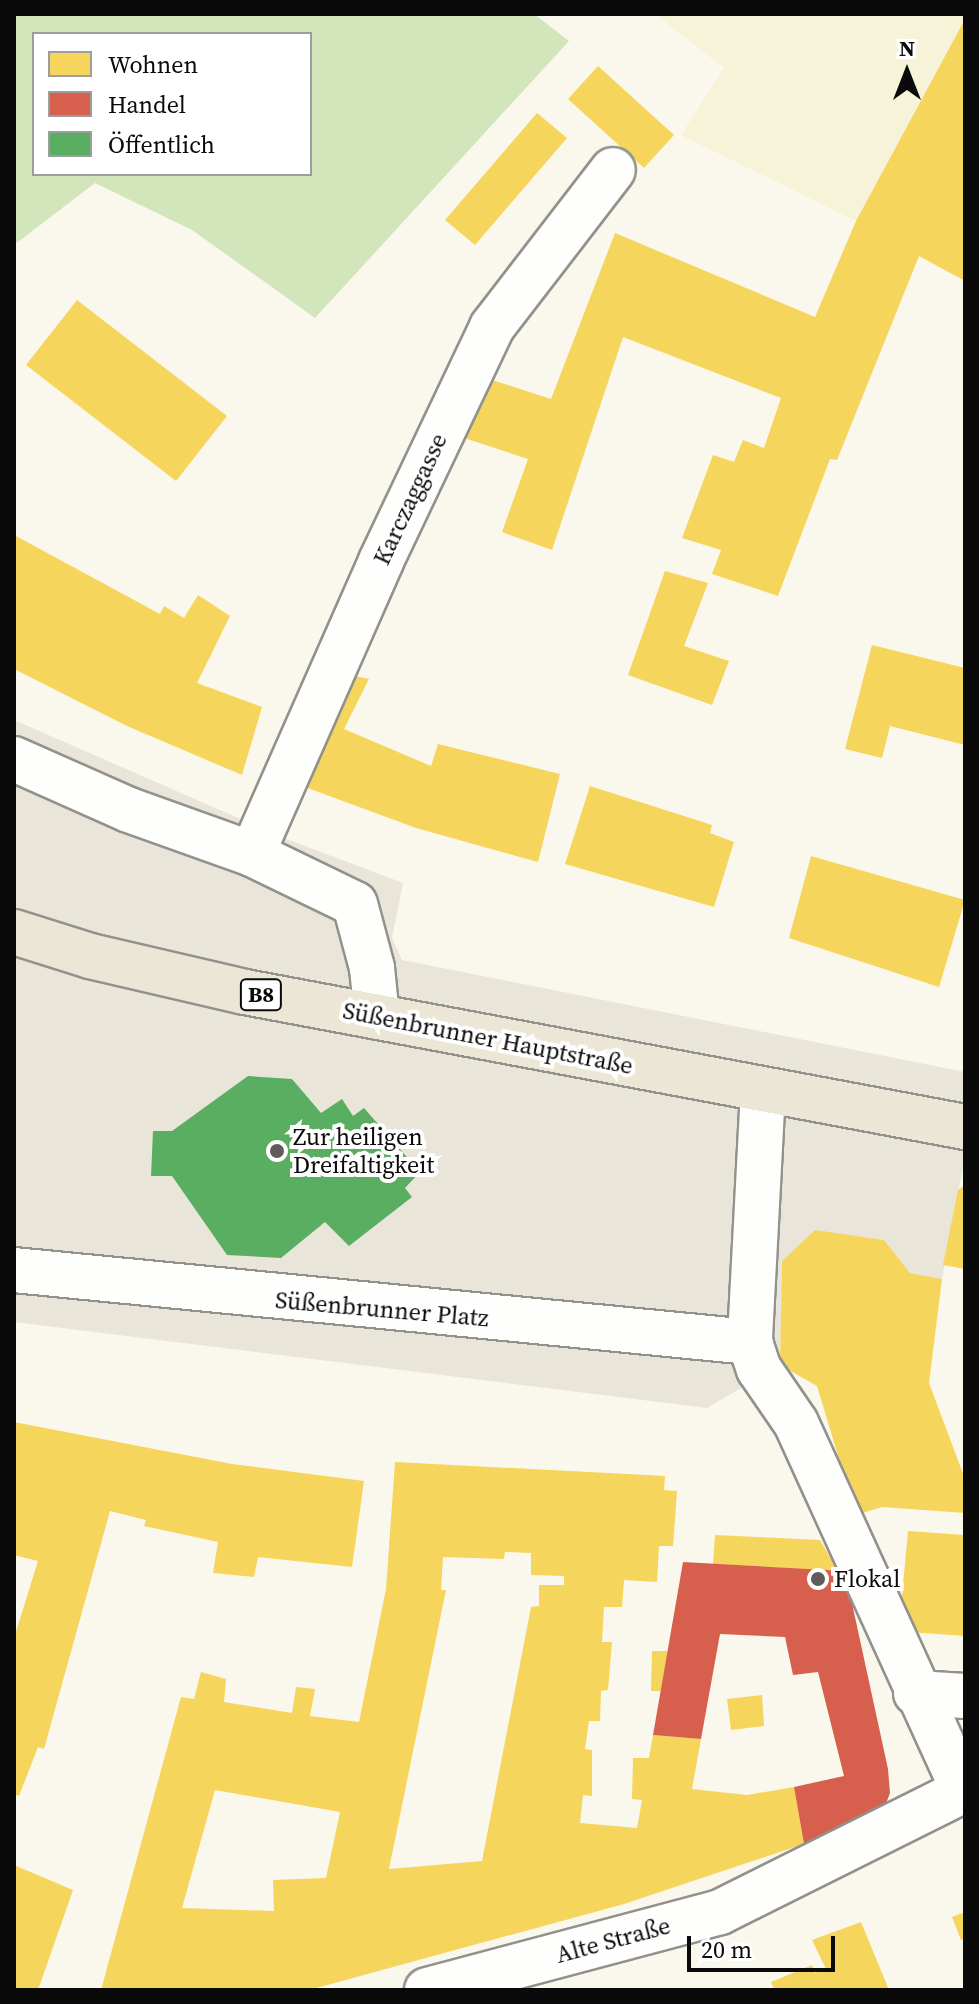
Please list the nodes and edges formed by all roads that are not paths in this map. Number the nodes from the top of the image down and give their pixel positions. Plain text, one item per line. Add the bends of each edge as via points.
1 (613, 170) dead end
2 (14, 759) edge
3 (252, 854) junction
4 (14, 933) edge
5 (377, 1017) junction
6 (763, 1090) junction
7 (965, 1127) edge
8 (14, 1270) edge
9 (750, 1342) junction
10 (916, 1693) junction
11 (965, 1696) edge
12 (964, 1790) edge
13 (427, 1990) edge

1 - 3 street, Karczaggasse via 492,327 381,561
2 - 3 street via 129,810
3 - 5 street via 355,904 372,968
4 - 5 main road, Süßenbrunner Hauptstraße / B8 via 192,981
5 - 6 main road, Süßenbrunner Hauptstraße / B8
6 - 7 main road, Süßenbrunner Hauptstraße / B8
6 - 9 street
8 - 9 street, Süßenbrunner Platz
9 - 10 street via 759,1369 796,1423
10 - 11 street
10 - 12 street
12 - 13 street, Alte Straße via 720,1912

